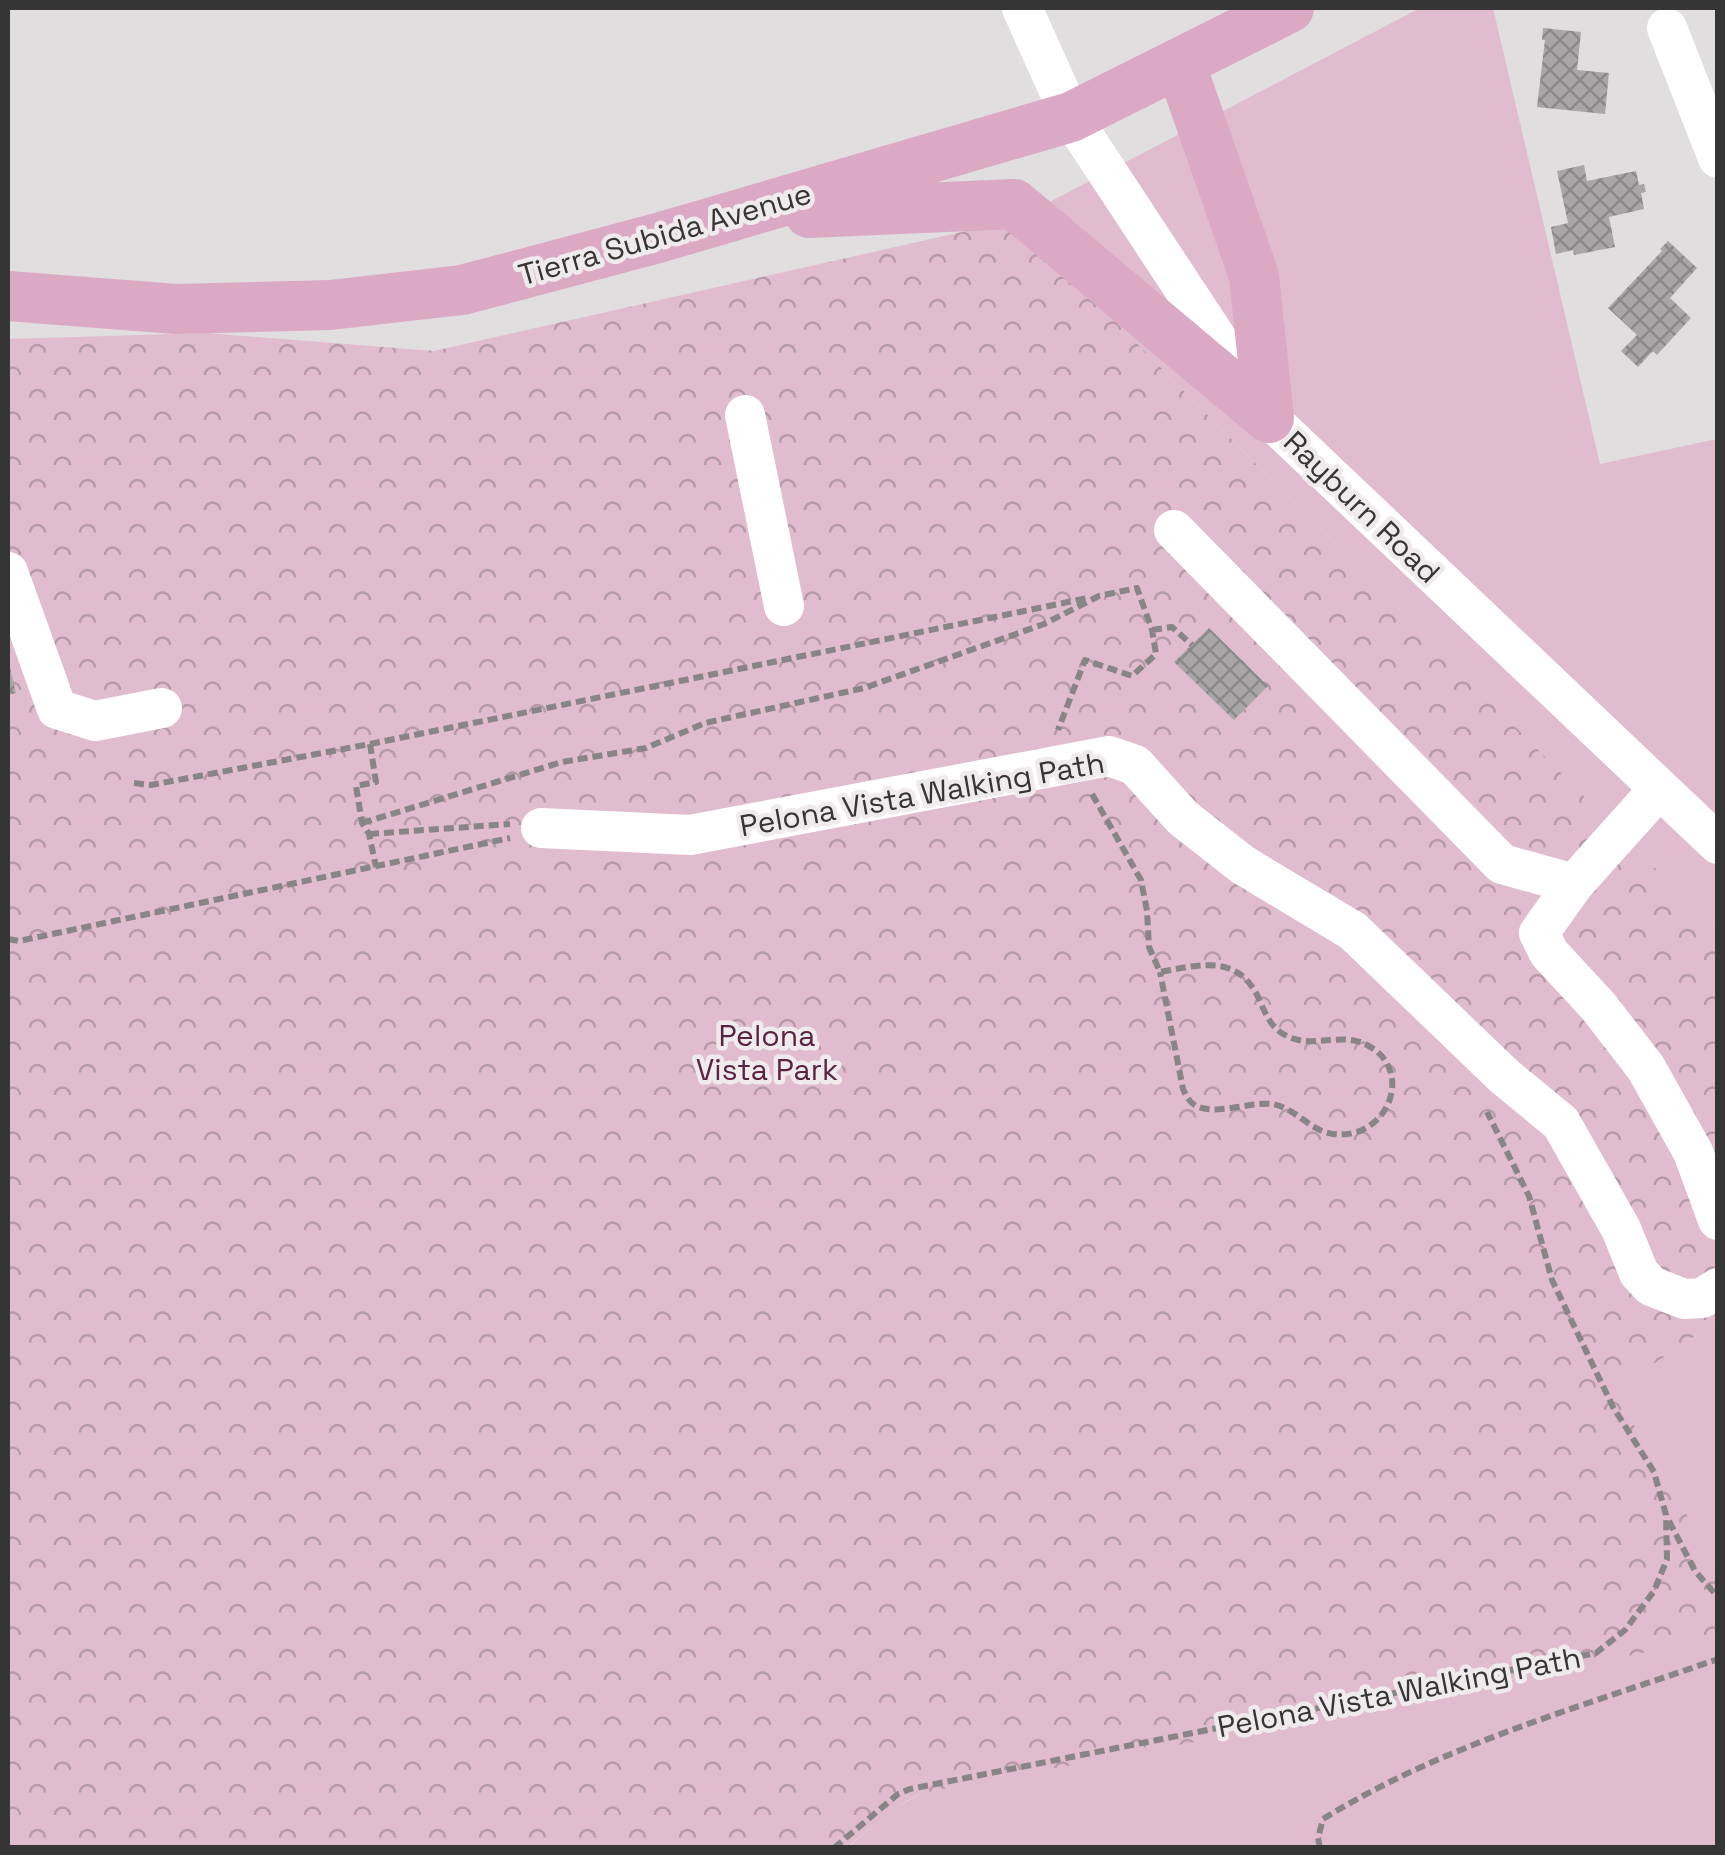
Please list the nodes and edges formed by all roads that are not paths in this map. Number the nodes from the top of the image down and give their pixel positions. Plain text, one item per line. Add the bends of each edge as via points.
1 (1022, 8) edge
2 (1288, 8) edge
3 (1668, 28) dead end
4 (1180, 63) junction
5 (1072, 117) junction
6 (1718, 158) edge
7 (729, 217) junction
8 (8, 296) edge
9 (745, 415) dead end
10 (1269, 418) junction
11 (1174, 530) dead end
12 (8, 572) edge
13 (784, 606) dead end
14 (162, 708) dead end
15 (1660, 789) junction
16 (540, 828) road end
17 (1718, 844) edge
18 (1574, 884) junction
19 (1718, 1220) edge
20 (1718, 1288) edge

1 - 5 street, Rayburn Road
2 - 4 main road, Tierra Subida Avenue
3 - 6 street
4 - 5 main road, Tierra Subida Avenue
4 - 10 main road via 1254,276
5 - 7 main road, Tierra Subida Avenue
5 - 10 street, Rayburn Road
7 - 8 main road, Tierra Subida Avenue via 462,290 330,305 176,308
7 - 10 main road via 1014,204
9 - 13 street
10 - 15 street, Rayburn Road
11 - 18 street via 1502,864
12 - 14 street via 57,708 95,722
15 - 17 street, Rayburn Road
15 - 18 street
16 - 20 street, Pelona Vista Walking Path via 690,836 1109,756 1135,765 1183,818 1242,865 1353,931 1561,1123 1639,1273 1652,1286 1684,1298 1702,1298
18 - 19 street via 1538,933 1646,1068 1693,1152

